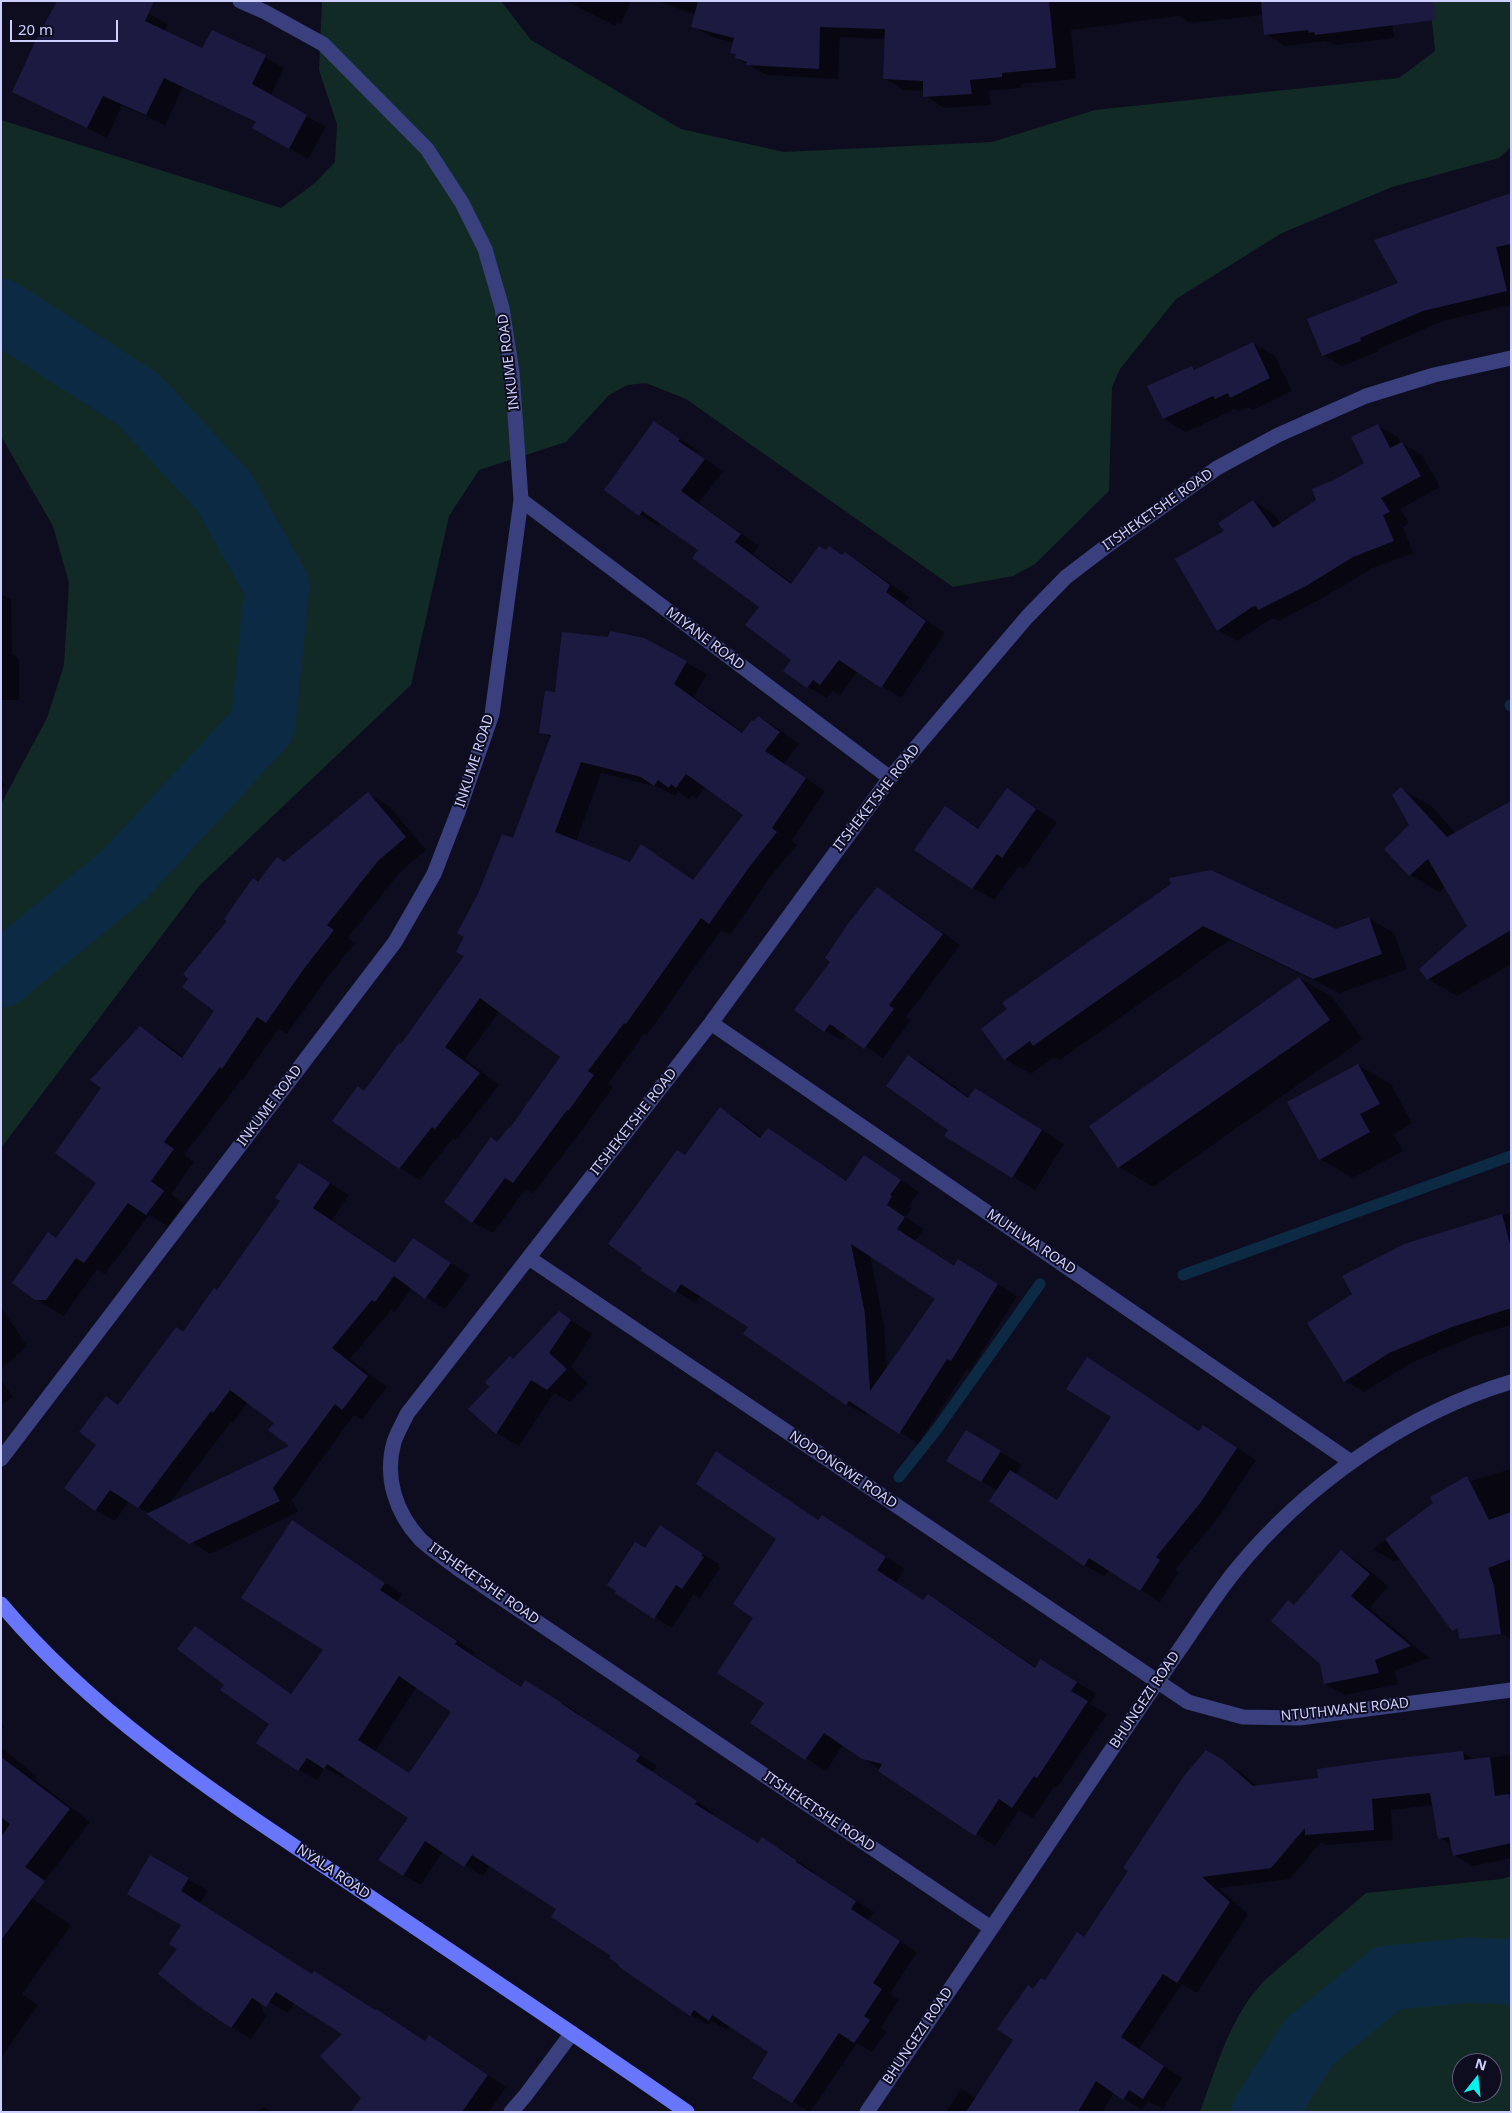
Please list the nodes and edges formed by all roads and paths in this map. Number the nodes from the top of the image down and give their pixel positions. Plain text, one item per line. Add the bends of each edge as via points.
1 (240, 1) edge
2 (1511, 358) edge
3 (521, 500) junction
4 (890, 778) junction
5 (711, 1023) junction
6 (529, 1258) junction
7 (1511, 1382) edge
8 (1, 1459) edge
9 (1351, 1462) junction
10 (1, 1604) edge
11 (1157, 1683) junction
12 (1511, 1690) edge
13 (991, 1928) junction
14 (572, 2033) junction
15 (511, 2112) edge
16 (688, 2112) edge
17 (866, 2112) edge

1 - 3 street, INKUME ROAD via 324,44 427,149 462,203 485,249 502,308 512,372
2 - 4 street, ITSHEKETSHE ROAD via 1434,375 1366,396 1278,435 1217,468 1066,577 1027,617
3 - 4 street, MIYANE ROAD
3 - 8 street, INKUME ROAD via 492,714 434,874 395,942
4 - 5 street, ITSHEKETSHE ROAD
5 - 6 street, ITSHEKETSHE ROAD
5 - 9 street, MUHLWA ROAD
6 - 11 street, NODONGWE ROAD
6 - 13 street, ITSHEKETSHE ROAD via 407,1414 394,1443 390,1469 399,1511 421,1539 457,1568
7 - 9 street, BHUNGEZI ROAD via 1415,1422
9 - 11 street, BHUNGEZI ROAD via 1304,1500 1235,1571
10 - 14 street, NYALA ROAD via 91,1697 136,1732 232,1804
11 - 12 street, NTUTHWANE ROAD via 1188,1702 1243,1717 1299,1718
11 - 13 street, BHUNGEZI ROAD
13 - 17 street, BHUNGEZI ROAD
14 - 15 street
14 - 16 street, NYALA ROAD

